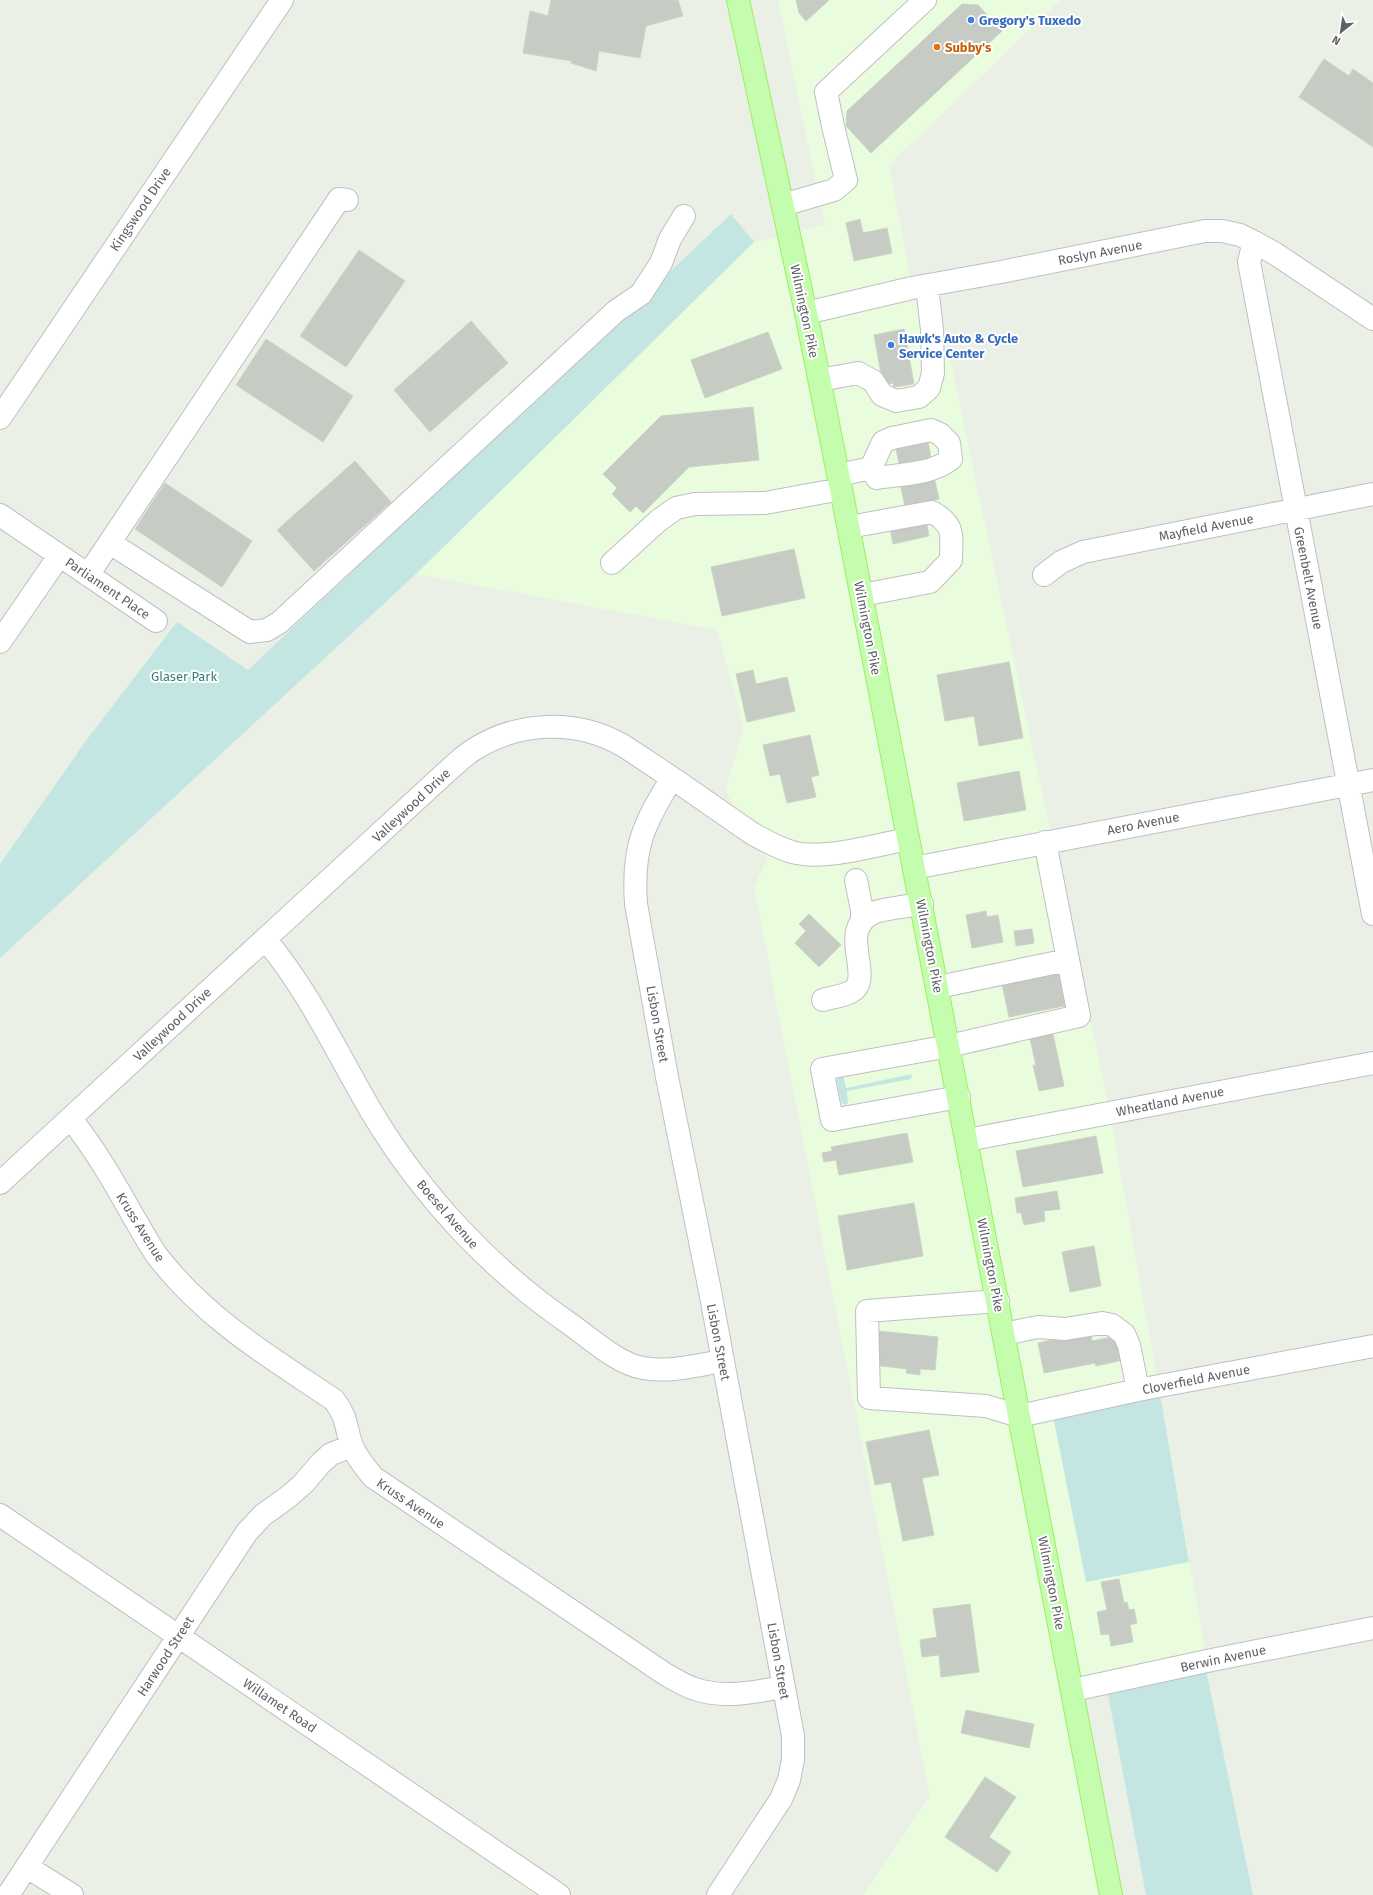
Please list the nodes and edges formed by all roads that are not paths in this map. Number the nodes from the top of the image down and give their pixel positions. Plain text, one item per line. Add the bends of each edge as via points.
1 (282, 0) edge
2 (738, 0) edge
3 (925, 0) edge
4 (347, 200) dead end
5 (783, 205) junction
6 (684, 216) dead end
7 (1254, 242) junction
8 (927, 286) junction
9 (806, 313) junction
10 (1373, 318) edge
11 (820, 380) junction
12 (0, 418) edge
13 (879, 472) junction
14 (840, 482) junction
15 (1373, 494) edge
16 (1297, 510) junction
17 (0, 515) edge
18 (849, 527) junction
19 (110, 543) junction
20 (59, 556) junction
21 (612, 563) dead end
22 (88, 575) junction
23 (1044, 575) dead end
24 (862, 595) junction
25 (156, 621) dead end
26 (0, 642) edge
27 (672, 778) junction
28 (1373, 780) edge
29 (1348, 785) junction
30 (908, 839) junction
31 (1045, 842) junction
32 (914, 868) junction
33 (856, 880) dead end
34 (922, 904) junction
35 (1373, 914) edge
36 (862, 922) junction
37 (265, 939) junction
38 (1068, 960) junction
39 (938, 987) junction
40 (823, 1000) dead end
41 (949, 1046) junction
42 (1373, 1063) edge
43 (959, 1097) junction
44 (71, 1119) junction
45 (967, 1140) junction
46 (0, 1183) edge
47 (998, 1301) junction
48 (1004, 1334) junction
49 (1373, 1346) edge
50 (722, 1361) junction
51 (1138, 1390) junction
52 (1019, 1416) junction
53 (352, 1446) junction
54 (0, 1515) edge
55 (1373, 1628) edge
56 (178, 1636) junction
57 (784, 1687) junction
58 (1073, 1690) junction
59 (27, 1867) junction
60 (8, 1895) edge
61 (72, 1895) edge
62 (559, 1895) edge
63 (718, 1895) edge
64 (1111, 1895) edge

1 - 12 street, Kingswood Drive
2 - 5 main road, Wilmington Pike
3 - 5 street via 826,92 846,180 834,190
4 - 19 street via 339,199
5 - 9 main road, Wilmington Pike
6 - 19 street via 641,294 616,311 280,622 267,630 250,632
7 - 8 street, Roslyn Avenue via 1240,235 1205,231
7 - 10 street, Roslyn Avenue via 1274,252
7 - 16 street, Greenbelt Avenue via 1250,262
8 - 9 street, Roslyn Avenue
8 - 11 street via 932,330 932,373 928,388 918,397 896,401 882,395 873,381 858,373
9 - 11 main road, Wilmington Pike
11 - 14 main road, Wilmington Pike
13 - 13 street via 883,442 892,438 931,430 940,434 949,443 951,459 943,466 927,471
13 - 14 street
14 - 18 main road, Wilmington Pike
14 - 21 street via 765,503 695,504 676,508
15 - 16 street, Mayfield Avenue
16 - 23 street, Mayfield Avenue via 1083,552 1061,562
16 - 29 street, Greenbelt Avenue
17 - 20 street, Parliament Place
18 - 24 main road, Wilmington Pike
18 - 24 street via 932,512 942,518 951,529 951,560 930,582
19 - 22 street
20 - 22 street, Parliament Place
20 - 26 street
22 - 25 street, Parliament Place
24 - 30 main road, Wilmington Pike
27 - 30 street, Valleywood Drive via 753,834 794,852 820,855
27 - 37 street, Valleywood Drive via 622,745 595,733 567,727 544,726 519,730 492,740 473,750 452,767
27 - 50 street, Lisbon Street via 653,809 642,834 634,881 667,1077
28 - 29 street, Aero Avenue
29 - 31 street, Aero Avenue
29 - 35 street, Greenbelt Avenue
30 - 32 main road, Wilmington Pike
31 - 32 street, Aero Avenue
31 - 38 street
32 - 34 main road, Wilmington Pike
33 - 36 street
34 - 36 street via 873,913
34 - 39 main road, Wilmington Pike
36 - 40 street via 855,934 860,980 854,989 843,995
37 - 44 street, Valleywood Drive
37 - 50 street, Boesel Avenue via 284,962 320,1019 372,1112 407,1166 473,1244 518,1286 624,1362 658,1370
38 - 39 street
38 - 41 street via 1079,1016
39 - 41 main road, Wilmington Pike
41 - 43 main road, Wilmington Pike
41 - 43 street via 822,1069 832,1120
42 - 45 street, Wheatland Avenue
43 - 45 main road, Wilmington Pike
44 - 46 street, Valleywood Drive
44 - 53 street, Kruss Avenue via 92,1145 157,1256 183,1287 211,1314 252,1346 334,1400 343,1412
45 - 47 main road, Wilmington Pike
47 - 48 main road, Wilmington Pike
47 - 52 street via 867,1311 869,1398 986,1406
48 - 51 street via 1038,1327 1065,1329 1102,1323 1112,1325 1124,1334 1129,1345
48 - 52 main road, Wilmington Pike
49 - 51 street, Cloverfield Avenue
50 - 57 street, Lisbon Street
51 - 52 street, Cloverfield Avenue
52 - 58 main road, Wilmington Pike
53 - 56 street, Harwood Street via 331,1454 321,1462 303,1484 263,1515 247,1532
53 - 57 street, Kruss Avenue via 373,1477 664,1674 694,1689 713,1693 737,1694
54 - 56 street, Willamet Road
55 - 58 street, Berwin Avenue
56 - 59 street, Harwood Street
56 - 62 street, Willamet Road
57 - 63 street, Lisbon Street via 793,1736 793,1759 789,1780 769,1819
58 - 64 main road, Wilmington Pike
59 - 60 street, Harwood Street
59 - 61 street

